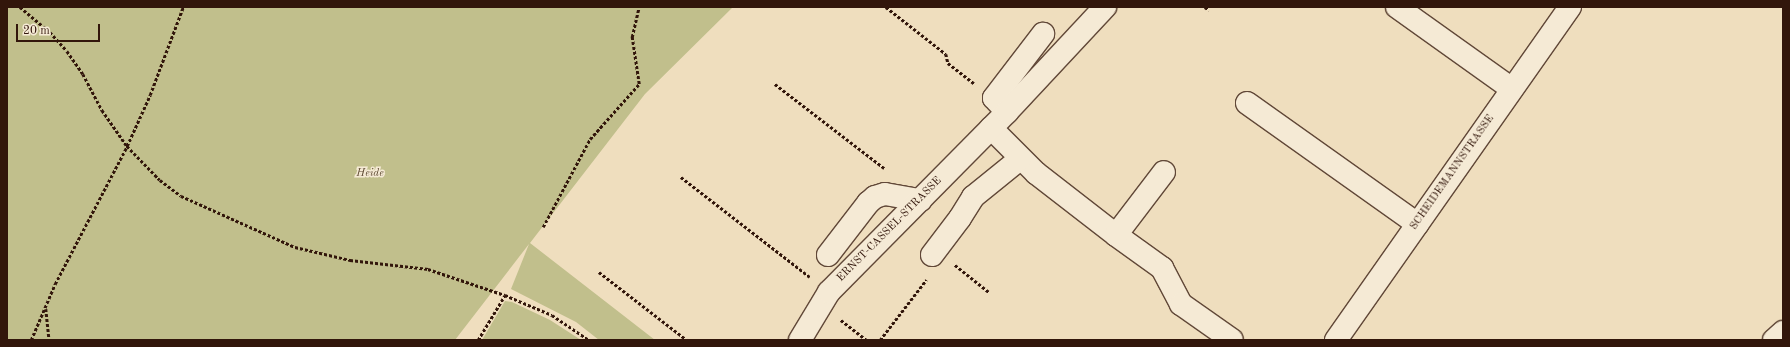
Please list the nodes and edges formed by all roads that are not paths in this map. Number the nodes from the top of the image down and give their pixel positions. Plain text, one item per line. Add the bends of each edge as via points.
1 (1105, 7) edge
2 (1397, 7) edge
3 (1570, 7) edge
4 (1043, 34) dead end
5 (1512, 89) junction
6 (1247, 103) dead end
7 (1000, 105) junction
8 (991, 128) junction
9 (1020, 159) junction
10 (1164, 172) dead end
11 (920, 200) junction
12 (1417, 224) junction
13 (1116, 235) junction
14 (828, 255) dead end
15 (937, 264) road end
16 (1783, 332) edge
17 (1223, 338) edge
18 (800, 340) edge
19 (1336, 340) edge
20 (1774, 340) edge

1 - 7 street, ERNST-CASSEL-STRASSE
2 - 5 street
3 - 5 street, SCHEIDEMANNSTRASSE
4 - 7 street
5 - 12 street, SCHEIDEMANNSTRASSE
6 - 12 street
7 - 8 street, ERNST-CASSEL-STRASSE
8 - 9 street
8 - 11 street, ERNST-CASSEL-STRASSE
9 - 13 street
9 - 15 street via 973,197
10 - 13 street
11 - 14 street via 885,194 875,197
11 - 18 street, ERNST-CASSEL-STRASSE via 824,299
12 - 19 street, SCHEIDEMANNSTRASSE
13 - 17 street via 1162,268 1181,304
16 - 20 street

